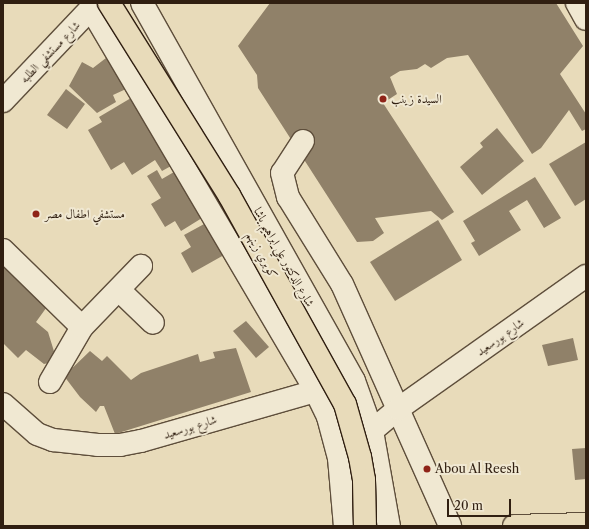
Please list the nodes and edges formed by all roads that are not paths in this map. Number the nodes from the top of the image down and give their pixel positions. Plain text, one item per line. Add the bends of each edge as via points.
1 (142, 3) edge
2 (577, 3) edge
3 (99, 5) edge
4 (586, 19) edge
5 (3, 101) edge
6 (303, 141) dead end
7 (3, 250) edge
8 (141, 266) dead end
9 (586, 276) edge
10 (119, 290) junction
11 (153, 323) dead end
12 (82, 327) junction
13 (385, 379) junction
14 (354, 381) junction
15 (50, 382) dead end
16 (315, 390) junction
17 (3, 404) edge
18 (398, 409) junction
19 (372, 431) junction
20 (339, 458) junction
21 (586, 524) edge
22 (345, 526) edge
23 (364, 526) edge
24 (389, 526) edge
25 (450, 526) edge
26 (514, 526) edge

1 - 14 street, شارع الدكتور علي ابراهيم باشا
2 - 4 street
3 - 5 street, شارع مستشفي الطلبه
3 - 16 street
3 - 23 main road, كوبري زينهم, bridge via 229,195 345,404 364,480
6 - 13 street via 282,173 288,197 342,284
7 - 12 street
8 - 10 street
9 - 18 street, شارع بورسعيد
10 - 11 street
10 - 12 street
12 - 15 street
13 - 14 street, شارع بورسعيد
13 - 18 street
14 - 16 street, شارع بورسعيد
14 - 19 street, شارع الدكتور علي ابراهيم باشا
16 - 17 street, شارع بورسعيد via 142,441 98,446 53,440 37,434
16 - 20 street via 328,417
18 - 19 street, شارع بورسعيد
18 - 25 street
19 - 20 street, شارع بورسعيد
19 - 24 street, شارع الدكتور علي ابراهيم باشا
20 - 22 street
21 - 26 main road

